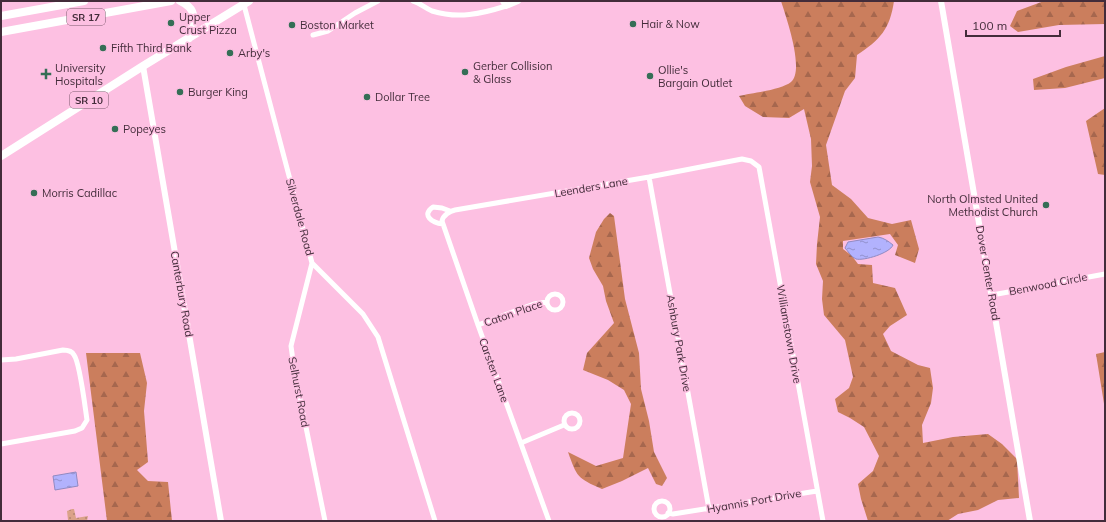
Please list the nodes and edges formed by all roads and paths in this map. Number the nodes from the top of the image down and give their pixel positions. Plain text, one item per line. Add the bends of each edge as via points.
1 (84, 1) edge
2 (170, 1) edge
3 (180, 1) edge
4 (377, 1) edge
5 (518, 1) edge
6 (941, 1) edge
7 (416, 2) edge
8 (246, 3) edge
9 (504, 3) edge
10 (1, 16) edge
11 (1, 32) edge
12 (313, 35) dead end
13 (189, 38) junction
14 (143, 66) junction
15 (1, 156) edge
16 (742, 159) joint
17 (649, 177) junction
18 (450, 212) junction
19 (442, 221) junction
20 (312, 263) junction
21 (1105, 274) edge
22 (992, 295) junction
23 (547, 302) dead end
24 (478, 325) junction
25 (1, 360) edge
26 (564, 424) dead end
27 (521, 443) junction
28 (1, 444) edge
29 (817, 491) junction
30 (709, 509) junction
31 (668, 513) dead end
32 (221, 521) edge
33 (325, 521) edge
34 (435, 521) edge
35 (549, 521) edge
36 (823, 521) edge
37 (1030, 521) edge

1 - 10 main road, SR 17
2 - 11 main road, SR 17
3 - 13 main road via 193,11 194,19
4 - 12 street via 328,31
5 - 9 street
6 - 22 street, Dover Center Road
7 - 9 street via 445,14 459,15 479,14
8 - 13 main road, SR 10
8 - 20 street, Silverdale Road
13 - 14 main road, SR 10
14 - 15 main road, SR 10
14 - 32 street, Canterbury Road
16 - 17 street, Leenders Lane
16 - 29 street, Williamstown Drive via 759,167
17 - 18 street, Leenders Lane
17 - 30 street, Ashbury Park Drive
18 - 19 street, Leenders Lane
18 - 19 street via 438,207 429,211 430,220
19 - 24 street, Carsten Lane
20 - 33 street, Selhurst Road via 291,346
20 - 34 street, Silverdale Road via 363,314 378,337
21 - 22 street, Benwood Circle
22 - 37 street, Dover Center Road
23 - 24 street, Caton Place via 534,304
24 - 27 street, Carsten Lane
25 - 28 street via 69,350 75,355 78,364 87,420 82,428 75,431
26 - 27 street
27 - 35 street, Carsten Lane
29 - 30 street, Hyannis Port Drive
29 - 36 street, Williamstown Drive
30 - 31 street, Hyannis Port Drive

